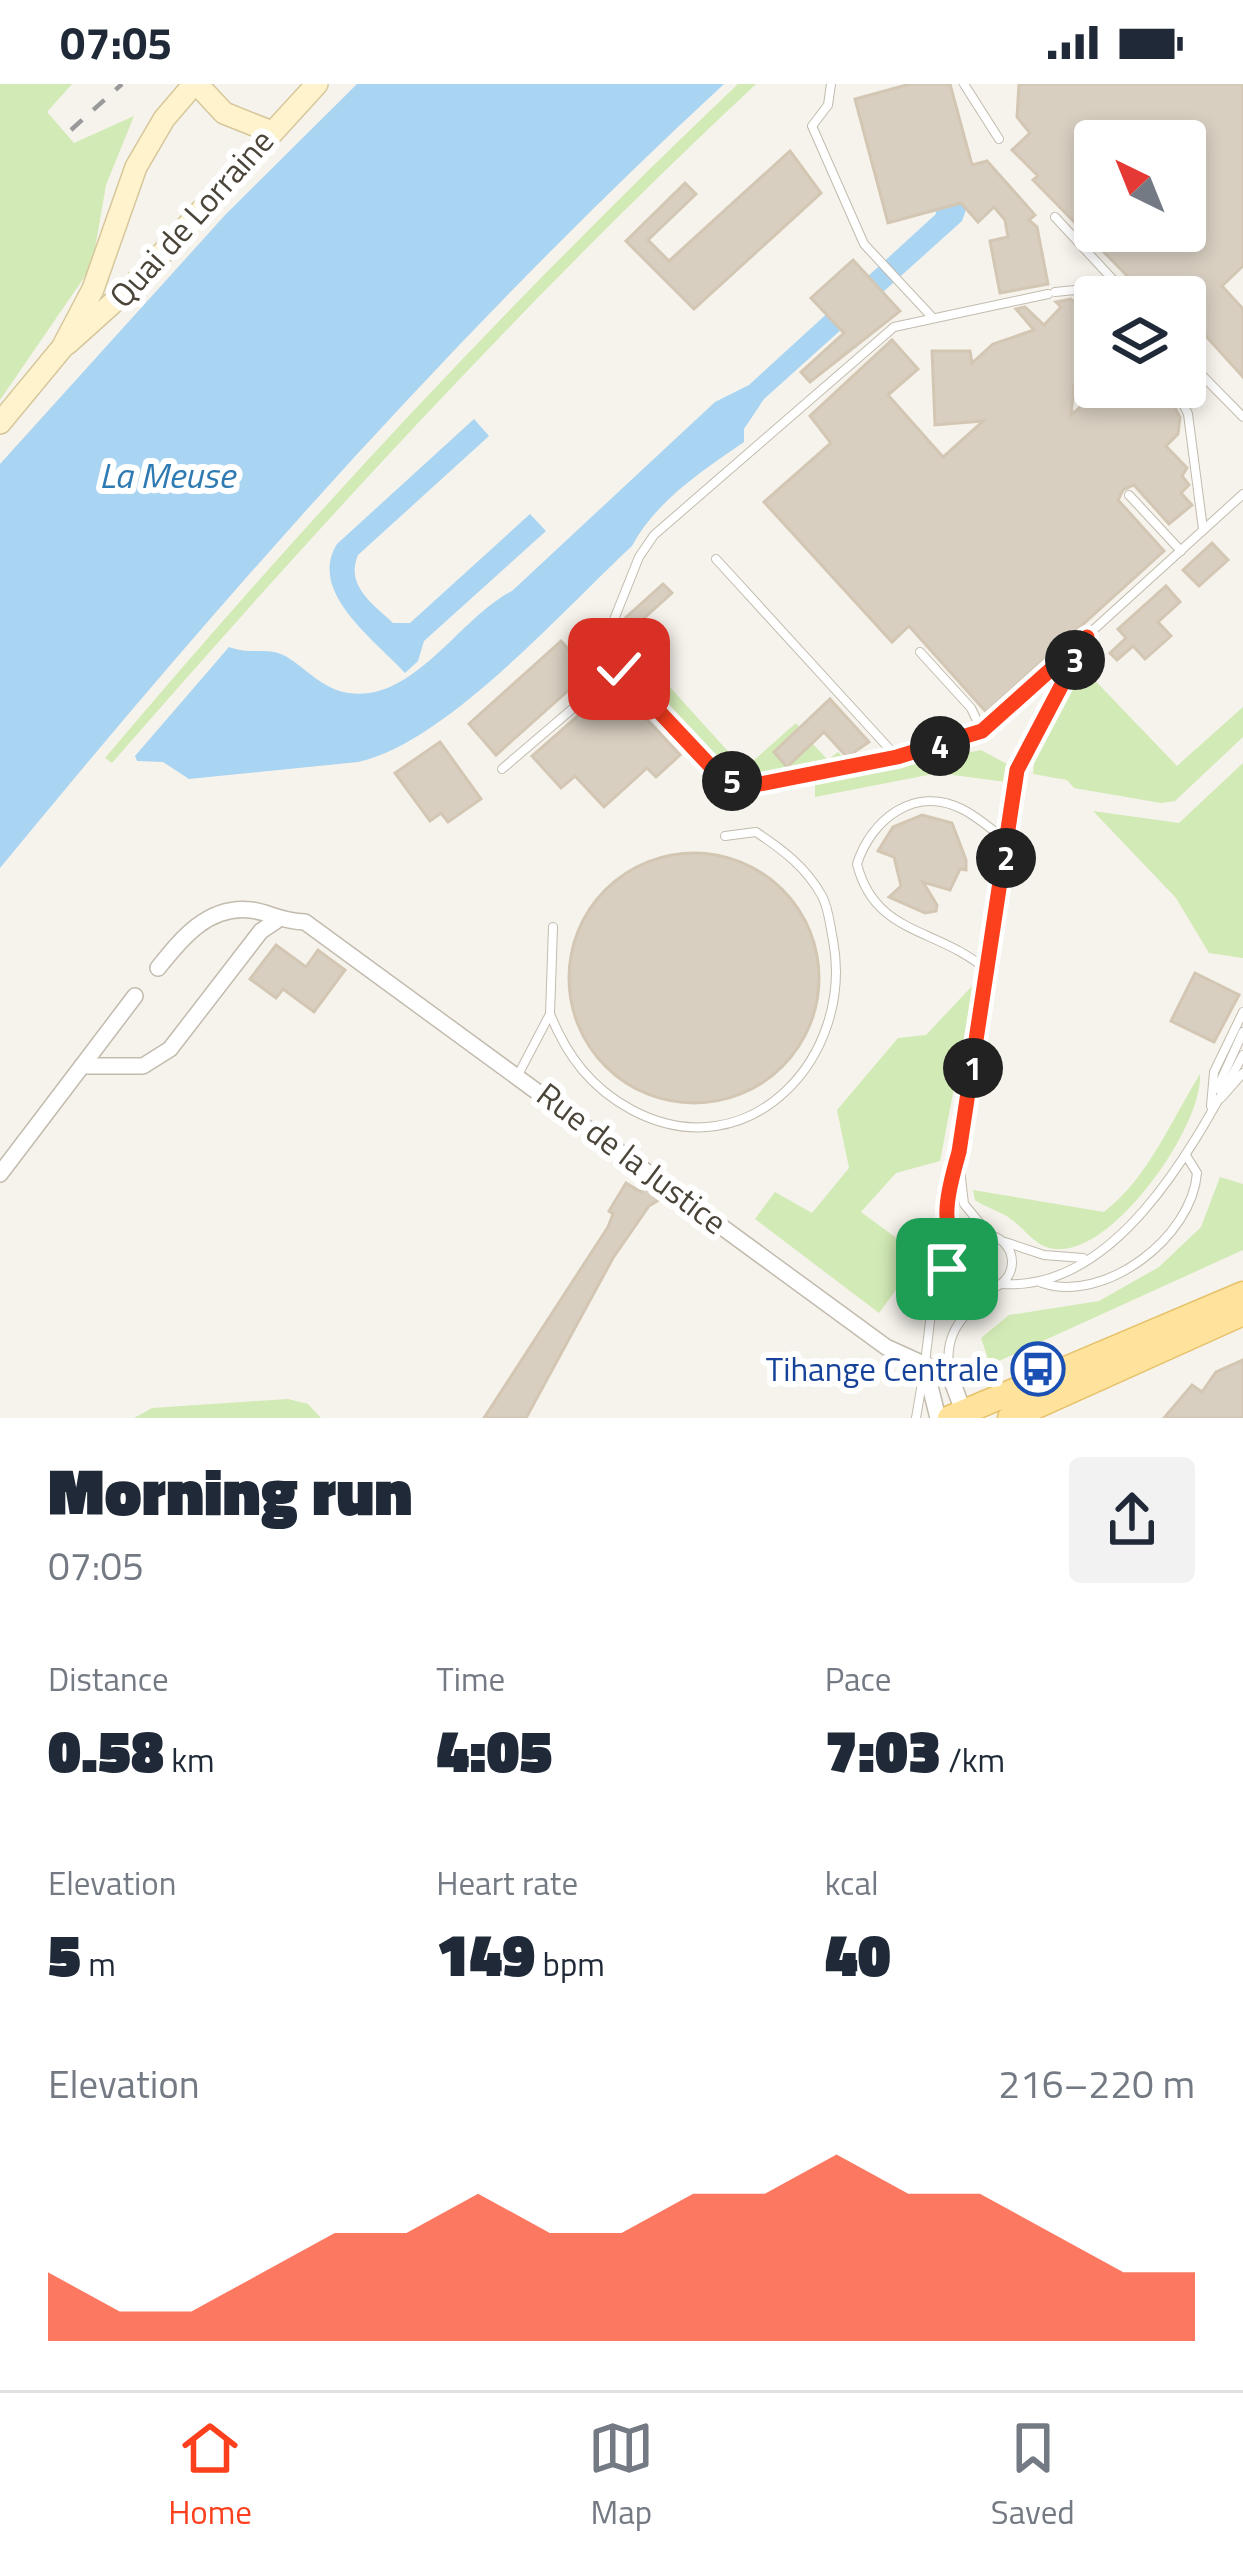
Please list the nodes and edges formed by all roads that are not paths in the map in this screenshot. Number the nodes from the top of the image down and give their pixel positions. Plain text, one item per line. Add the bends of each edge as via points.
1 (196, 84) edge
2 (317, 84) edge
3 (831, 84) edge
4 (964, 84) edge
5 (269, 131) junction
6 (999, 139) dead end
7 (1055, 217) dead end
8 (1110, 276) edge
9 (1074, 290) edge
10 (932, 317) junction
11 (62, 348) junction
12 (1206, 379) edge
13 (1185, 408) edge
14 (1243, 417) edge
15 (0, 423) edge
16 (1243, 494) edge
17 (1129, 495) dead end
18 (1203, 530) junction
19 (1181, 551) junction
20 (716, 559) dead end
21 (1087, 637) junction
22 (920, 652) dead end
23 (619, 669) junction
24 (982, 731) junction
25 (897, 757) junction
26 (502, 769) dead end
27 (725, 836) dead end
28 (1009, 843) junction
29 (276, 921) junction
30 (553, 927) dead end
31 (158, 968) dead end
32 (988, 971) junction
33 (135, 996) dead end
34 (1243, 1012) edge
35 (550, 1014) junction
36 (1243, 1032) edge
37 (1243, 1055) edge
38 (82, 1066) junction
39 (1243, 1072) edge
40 (519, 1073) junction
41 (1211, 1107) junction
42 (959, 1152) junction
43 (1187, 1157) junction
44 (0, 1174) edge
45 (989, 1234) junction
46 (1004, 1242) junction
47 (958, 1258) junction
48 (1085, 1258) junction
49 (1039, 1282) junction
50 (998, 1286) junction
51 (1243, 1294) edge
52 (1243, 1313) edge
53 (925, 1366) junction
54 (950, 1376) junction
55 (960, 1416) edge
56 (916, 1418) edge
57 (938, 1418) edge
58 (1010, 1418) edge

1 - 5 main road via 224,113
1 - 11 main road via 136,167 93,289
2 - 5 main road, Quai de Lorraine
3 - 10 lane via 829,105 812,125 851,222
4 - 6 lane
5 - 11 main road, Quai de Lorraine via 135,283
7 - 8 lane
9 - 10 lane
10 - 23 lane via 894,327 654,536 608,625 605,641
11 - 15 main road
12 - 14 lane
13 - 18 lane
16 - 18 lane
17 - 19 lane
18 - 19 lane
19 - 21 lane
20 - 25 lane
21 - 24 lane
21 - 28 lane via 1017,770
22 - 24 lane
23 - 25 lane via 727,780 755,785
23 - 26 lane
24 - 25 lane
27 - 35 lane via 756,832 807,873 825,901 839,974 827,1030 796,1084 763,1110 726,1124 691,1130 652,1120 586,1076
28 - 32 lane
28 - 32 lane via 961,808 925,803 872,828 857,864 884,916 935,934
29 - 31 street, Rue de la Justice via 252,910 220,914 186,932
29 - 38 street via 170,1049 143,1066
29 - 40 street, Rue de la Justice via 305,922
30 - 35 lane
32 - 42 lane
33 - 38 street
34 - 41 lane via 1214,1072
35 - 40 lane
36 - 41 lane
37 - 41 lane
38 - 44 street
39 - 41 lane
40 - 53 street, Rue de la Justice via 886,1347
41 - 43 lane
42 - 45 lane via 964,1204
42 - 47 lane via 946,1210
43 - 48 lane via 1143,1215
43 - 49 lane via 1197,1173 1191,1205 1142,1257 1081,1289
45 - 46 lane
45 - 47 lane via 972,1238
46 - 48 lane
46 - 50 lane via 1012,1271
47 - 50 lane via 969,1284
47 - 53 lane via 934,1288
48 - 49 lane
49 - 50 lane
50 - 54 lane via 951,1331
51 - 55 main road
52 - 58 main road
53 - 54 street, Rue de la Justice
53 - 56 lane
53 - 57 street
54 - 55 street

